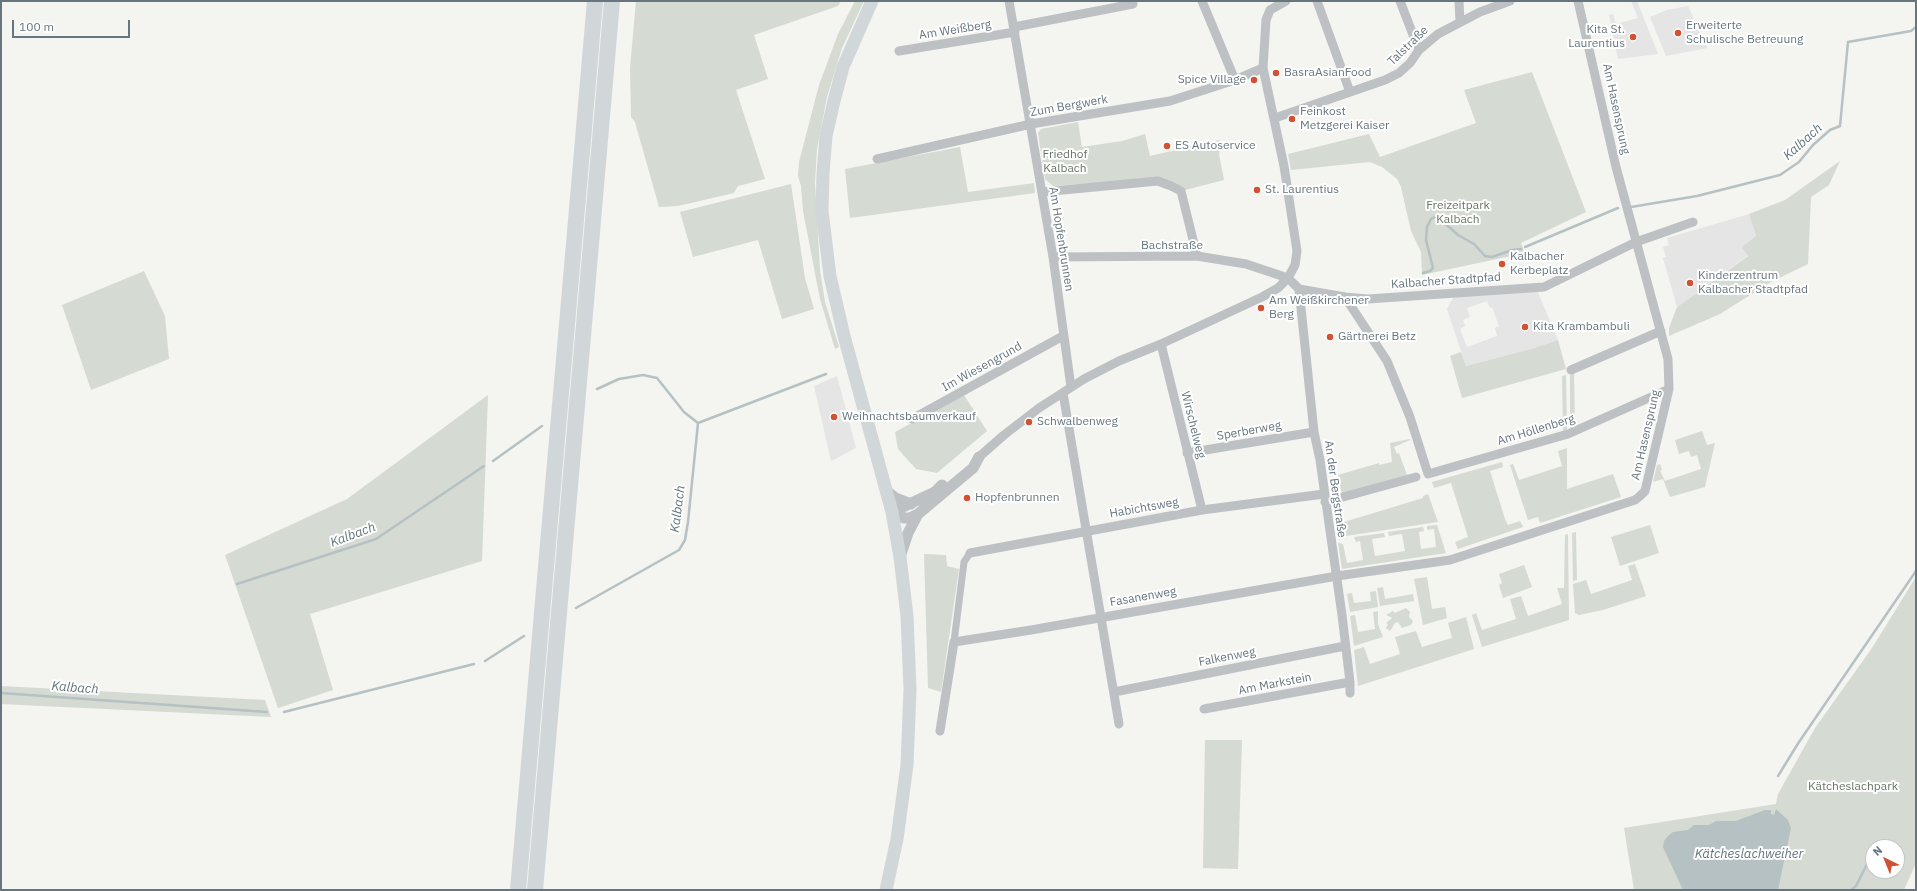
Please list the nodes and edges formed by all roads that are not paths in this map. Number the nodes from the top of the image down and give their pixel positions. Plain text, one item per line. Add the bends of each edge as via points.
1 (595, 1) edge
2 (612, 1) edge
3 (872, 1) edge
4 (1009, 1) edge
5 (1202, 1) edge
6 (1286, 1) edge
7 (1317, 1) edge
8 (1400, 1) edge
9 (1459, 1) edge
10 (1510, 1) edge
11 (1578, 1) edge
12 (1133, 4) dead end
13 (1460, 22) junction
14 (1015, 29) junction
15 (1419, 50) junction
16 (900, 51) dead end
17 (1263, 68) junction
18 (1235, 80) junction
19 (1350, 92) junction
20 (1275, 118) junction
21 (1031, 124) junction
22 (877, 158) dead end
23 (1042, 192) junction
24 (1692, 222) dead end
25 (1636, 242) junction
26 (1198, 256) junction
27 (1053, 257) junction
28 (1288, 278) junction
29 (1300, 289) junction
30 (1345, 297) junction
31 (1661, 331) junction
32 (1063, 336) junction
33 (1161, 344) junction
34 (1572, 370) dead end
35 (1071, 387) junction
36 (1669, 389) junction
37 (1062, 393) junction
38 (912, 419) dead end
39 (1314, 432) junction
40 (1187, 453) junction
41 (980, 458) junction
42 (1416, 477) dead end
43 (887, 490) junction
44 (1324, 498) junction
45 (911, 504) junction
46 (1202, 510) junction
47 (892, 512) junction
48 (918, 514) junction
49 (1086, 531) junction
50 (970, 553) joint
51 (900, 556) junction
52 (1337, 576) junction
53 (1101, 617) junction
54 (954, 642) junction
55 (1346, 646) junction
56 (1350, 682) junction
57 (1114, 692) junction
58 (1350, 693) dead end
59 (1204, 709) dead end
60 (1119, 724) dead end
61 (940, 731) dead end
62 (518, 890) edge
63 (535, 890) edge
64 (886, 890) edge

1 - 62 highway
2 - 63 highway
3 - 43 main road via 843,67 834,101 826,136 822,211 830,276
4 - 14 street, Am Hopfenbrunnen
5 - 18 street
6 - 17 street via 1270,10 1266,20
7 - 19 street
8 - 15 street
9 - 13 street
10 - 13 street, Talstraße
11 - 25 street, Am Hasensprung
12 - 14 street, Am Weißberg
13 - 15 street, Talstraße via 1438,34
14 - 16 street, Am Weißberg
14 - 21 street, Am Hopfenbrunnen
15 - 19 street, Talstraße via 1399,74
17 - 18 street, Zum Bergwerk
17 - 20 street
18 - 21 street, Zum Bergwerk via 1170,101
19 - 20 street, Talstraße
20 - 28 street via 1297,251 1295,265
21 - 22 street, Zum Bergwerk
21 - 23 street, Am Hopfenbrunnen
23 - 26 street via 1158,181 1171,186 1180,191
23 - 27 street, Am Hopfenbrunnen
24 - 25 street, Kalbacher Stadtpfad
25 - 30 street, Kalbacher Stadtpfad via 1544,287 1368,299
25 - 31 street, Am Hasensprung
26 - 27 street, Bachstraße
26 - 28 street, Bachstraße via 1246,264
27 - 32 street, Am Hopfenbrunnen
28 - 29 street
28 - 33 street via 1278,288 1262,297
29 - 30 street, Kalbacher Stadtpfad
29 - 39 street, An der Bergstraße
30 - 36 street, Am Höllenberg via 1387,361 1410,417 1428,474 1568,434
31 - 34 street
31 - 36 street, Am Hasensprung via 1668,359
32 - 35 street, Am Hopfenbrunnen
32 - 38 street, Im Wiesengrund
33 - 35 street via 1119,361
33 - 40 street, Wirschelweg
35 - 37 street
36 - 52 street, Am Hasensprung via 1645,491 1635,500 1450,560
37 - 41 street via 1026,418
37 - 49 street
39 - 40 street, Sperberweg
39 - 44 street, An der Bergstraße
40 - 46 street, Wirschelweg
41 - 45 street via 970,462 935,492
41 - 48 street via 973,468
42 - 44 street
43 - 45 street via 895,498
43 - 47 main road
44 - 46 street, Habichtsweg
44 - 52 street, An der Bergstraße
45 - 47 street
46 - 49 street, Habichtsweg
47 - 48 street via 904,518
47 - 51 main road
48 - 51 street
49 - 50 street, Habichtsweg
49 - 53 street
50 - 54 street via 964,562
51 - 64 main road via 907,616 910,689 907,765 897,839
52 - 53 street, Fasanenweg
52 - 55 street, An der Bergstraße
53 - 54 street, Fasanenweg
53 - 57 street
54 - 61 street
55 - 56 street, An der Bergstraße
55 - 57 street, Falkenweg
56 - 58 street, An der Bergstraße
56 - 59 street, Am Markstein
57 - 60 street

